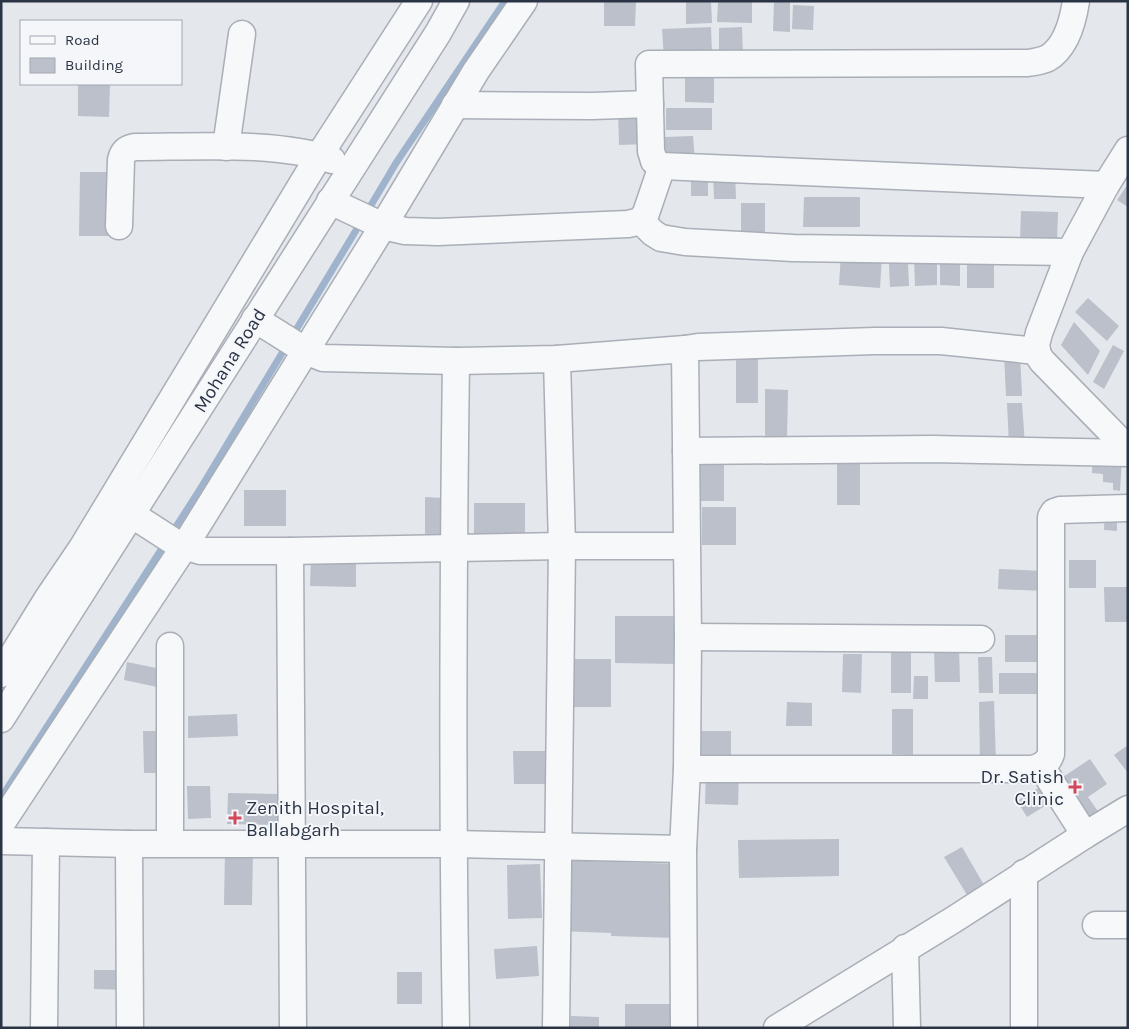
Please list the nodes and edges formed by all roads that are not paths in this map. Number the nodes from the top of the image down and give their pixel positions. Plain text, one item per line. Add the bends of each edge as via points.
1 (419, 1) edge
2 (456, 1) edge
3 (524, 1) edge
4 (1076, 1) edge
5 (242, 34) dead end
6 (650, 104) junction
7 (455, 105) junction
8 (226, 147) junction
9 (1128, 150) edge
10 (319, 156) junction
11 (662, 166) junction
12 (352, 167) junction
13 (1106, 185) junction
14 (330, 201) junction
15 (641, 221) junction
16 (380, 224) junction
17 (119, 226) dead end
18 (1070, 252) junction
19 (255, 318) junction
20 (296, 344) junction
21 (684, 349) junction
22 (1037, 351) junction
23 (557, 359) junction
24 (456, 361) junction
25 (686, 451) junction
26 (1128, 451) edge
27 (1128, 508) edge
28 (131, 514) junction
29 (173, 541) junction
30 (562, 546) junction
31 (686, 546) junction
32 (453, 548) junction
33 (290, 551) junction
34 (688, 637) junction
35 (981, 639) dead end
36 (170, 646) dead end
37 (1, 674) edge
38 (1, 719) edge
39 (1041, 766) junction
40 (687, 769) junction
41 (1128, 809) edge
42 (1, 824) edge
43 (1085, 834) junction
44 (1, 841) edge
45 (46, 842) junction
46 (170, 843) junction
47 (129, 844) junction
48 (292, 844) junction
49 (453, 844) junction
50 (557, 846) junction
51 (683, 849) junction
52 (1024, 873) junction
53 (1096, 925) dead end
54 (1128, 925) edge
55 (905, 948) junction
56 (44, 1028) edge
57 (130, 1028) edge
58 (292, 1028) edge
59 (456, 1028) edge
60 (556, 1028) edge
61 (684, 1028) edge
62 (777, 1028) edge
63 (907, 1028) edge
64 (1024, 1028) edge

1 - 10 street, Mohana Road
2 - 12 street, Mohana Road
3 - 7 street
4 - 6 street via 1062,43 1047,59 1028,63 649,64
5 - 8 street
6 - 7 street
6 - 11 street via 651,151 654,160
7 - 16 street
8 - 10 street
8 - 17 street via 128,149 121,160
9 - 13 street
10 - 12 street
10 - 37 street, Mohana Road via 82,548
11 - 13 street
11 - 15 street
12 - 14 street, Mohana Road
13 - 18 street
14 - 16 street
14 - 19 street, Mohana Road
15 - 16 street via 438,232 405,231
15 - 18 street via 661,238 684,242 793,248
16 - 20 street
18 - 22 street via 1044,317
19 - 20 street
19 - 28 street, Mohana Road
20 - 24 street via 323,358
20 - 29 street
21 - 22 street via 941,341
21 - 23 street
21 - 25 street
22 - 26 street via 1042,361
23 - 24 street
23 - 30 street
24 - 32 street
25 - 26 street
25 - 31 street
27 - 39 street via 1060,510 1051,517 1051,754
28 - 29 street
28 - 38 street, Mohana Road
29 - 33 street via 200,551
29 - 42 street
30 - 31 street
30 - 32 street
30 - 50 street
31 - 34 street
32 - 33 street
32 - 49 street
33 - 48 street
34 - 35 street
34 - 40 street
36 - 46 street
39 - 40 street via 1032,769
39 - 43 street
40 - 51 street
41 - 43 street
43 - 52 street
44 - 45 street
45 - 47 street
45 - 56 street
46 - 47 street
46 - 48 street
47 - 57 street
48 - 49 street
48 - 58 street
49 - 50 street
49 - 59 street
50 - 51 street
50 - 60 street
51 - 61 street
52 - 55 street
52 - 64 street
53 - 54 street
55 - 62 street
55 - 63 street

